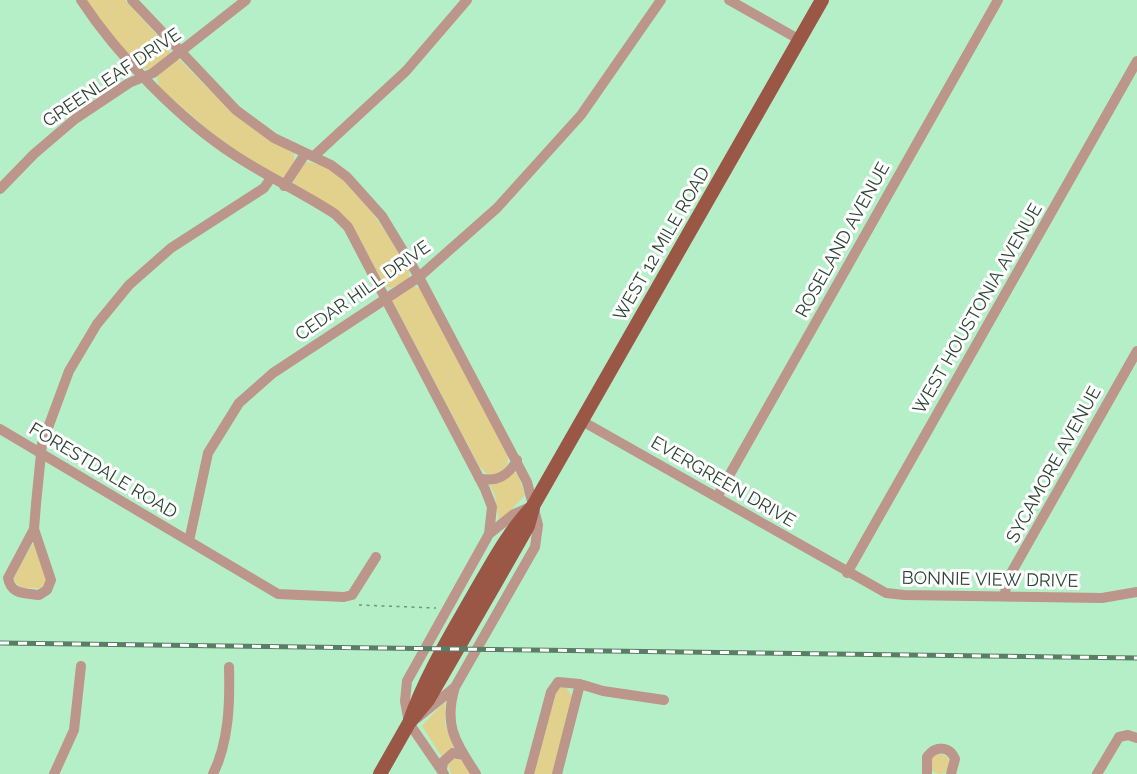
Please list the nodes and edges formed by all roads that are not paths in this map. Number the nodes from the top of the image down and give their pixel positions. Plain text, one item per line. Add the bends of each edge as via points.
1 (81, 0) edge
2 (132, 0) edge
3 (246, 0) edge
4 (466, 0) edge
5 (662, 0) edge
6 (729, 0) edge
7 (822, 0) edge
8 (998, 0) edge
9 (800, 40) junction
10 (178, 52) junction
11 (1137, 61) edge
12 (145, 77) junction
13 (309, 155) junction
14 (271, 178) junction
15 (284, 186) junction
16 (0, 189) edge
17 (419, 277) junction
18 (386, 297) junction
19 (1137, 351) edge
20 (582, 421) junction
21 (0, 429) edge
22 (41, 453) junction
23 (517, 460) junction
24 (479, 478) junction
25 (717, 497) junction
26 (533, 506) junction
27 (34, 529) junction
28 (489, 534) junction
29 (189, 541) junction
30 (375, 557) dead end
31 (847, 573) junction
32 (1137, 592) edge
33 (1005, 596) junction
34 (81, 666) dead end
35 (229, 667) dead end
36 (580, 684) junction
37 (455, 687) junction
38 (664, 700) dead end
39 (409, 723) junction
40 (1137, 738) edge
41 (464, 755) junction
42 (443, 772) edge
43 (54, 774) edge
44 (213, 774) edge
45 (380, 774) edge
46 (476, 774) edge
47 (529, 774) edge
48 (557, 774) edge
49 (927, 774) edge
50 (951, 774) edge
51 (1096, 774) edge

1 - 12 street via 124,58
2 - 10 street
3 - 10 street, GREENLEAF DRIVE
4 - 13 street via 406,71
5 - 17 street, CEDAR HILL DRIVE via 600,91 553,149 497,208
6 - 9 street
7 - 9 main road, WEST 12 MILE ROAD
8 - 25 street, ROSELAND AVENUE
9 - 20 main road, WEST 12 MILE ROAD
10 - 12 street, GREENLEAF DRIVE
10 - 13 street via 236,110 268,134
11 - 31 street, WEST HOUSTONIA AVENUE
12 - 14 street via 219,144
12 - 16 street, GREENLEAF DRIVE via 129,83 75,119
13 - 15 street
13 - 17 street via 347,177 370,201
14 - 15 street
14 - 22 street via 264,188 171,248 114,302 69,371 50,417
15 - 18 street via 342,220
17 - 18 street, CEDAR HILL DRIVE
17 - 23 street
18 - 24 street
18 - 29 street, CEDAR HILL DRIVE via 273,373 239,403 208,453
19 - 33 street, SYCAMORE AVENUE via 1006,582
20 - 25 street, EVERGREEN DRIVE
20 - 26 main road, WEST 12 MILE ROAD
21 - 22 street, FORESTDALE ROAD
22 - 27 street
22 - 29 street, FORESTDALE ROAD
23 - 24 street via 499,479
23 - 26 street
24 - 28 street via 492,507
25 - 31 street, EVERGREEN DRIVE
26 - 28 street via 514,514
26 - 37 street via 538,525 535,547
26 - 39 main road, WEST 12 MILE ROAD via 514,526 441,651 419,693
27 - 27 street via 8,583 17,592 39,595 47,590 51,580
28 - 39 street via 407,681
29 - 30 street, FORESTDALE ROAD via 282,596 352,596
31 - 33 street, BONNIE VIEW DRIVE via 894,595
32 - 33 street, BONNIE VIEW DRIVE via 1102,598
34 - 43 street via 74,730
35 - 44 street via 227,722
36 - 38 street
36 - 47 street via 564,682 554,687
36 - 48 street
37 - 39 street
37 - 41 street via 449,707 450,723
39 - 42 street
39 - 45 main road, WEST 12 MILE ROAD
40 - 51 street via 1119,737
41 - 42 street via 447,756
41 - 46 street
49 - 50 street via 927,757 942,748 955,759

